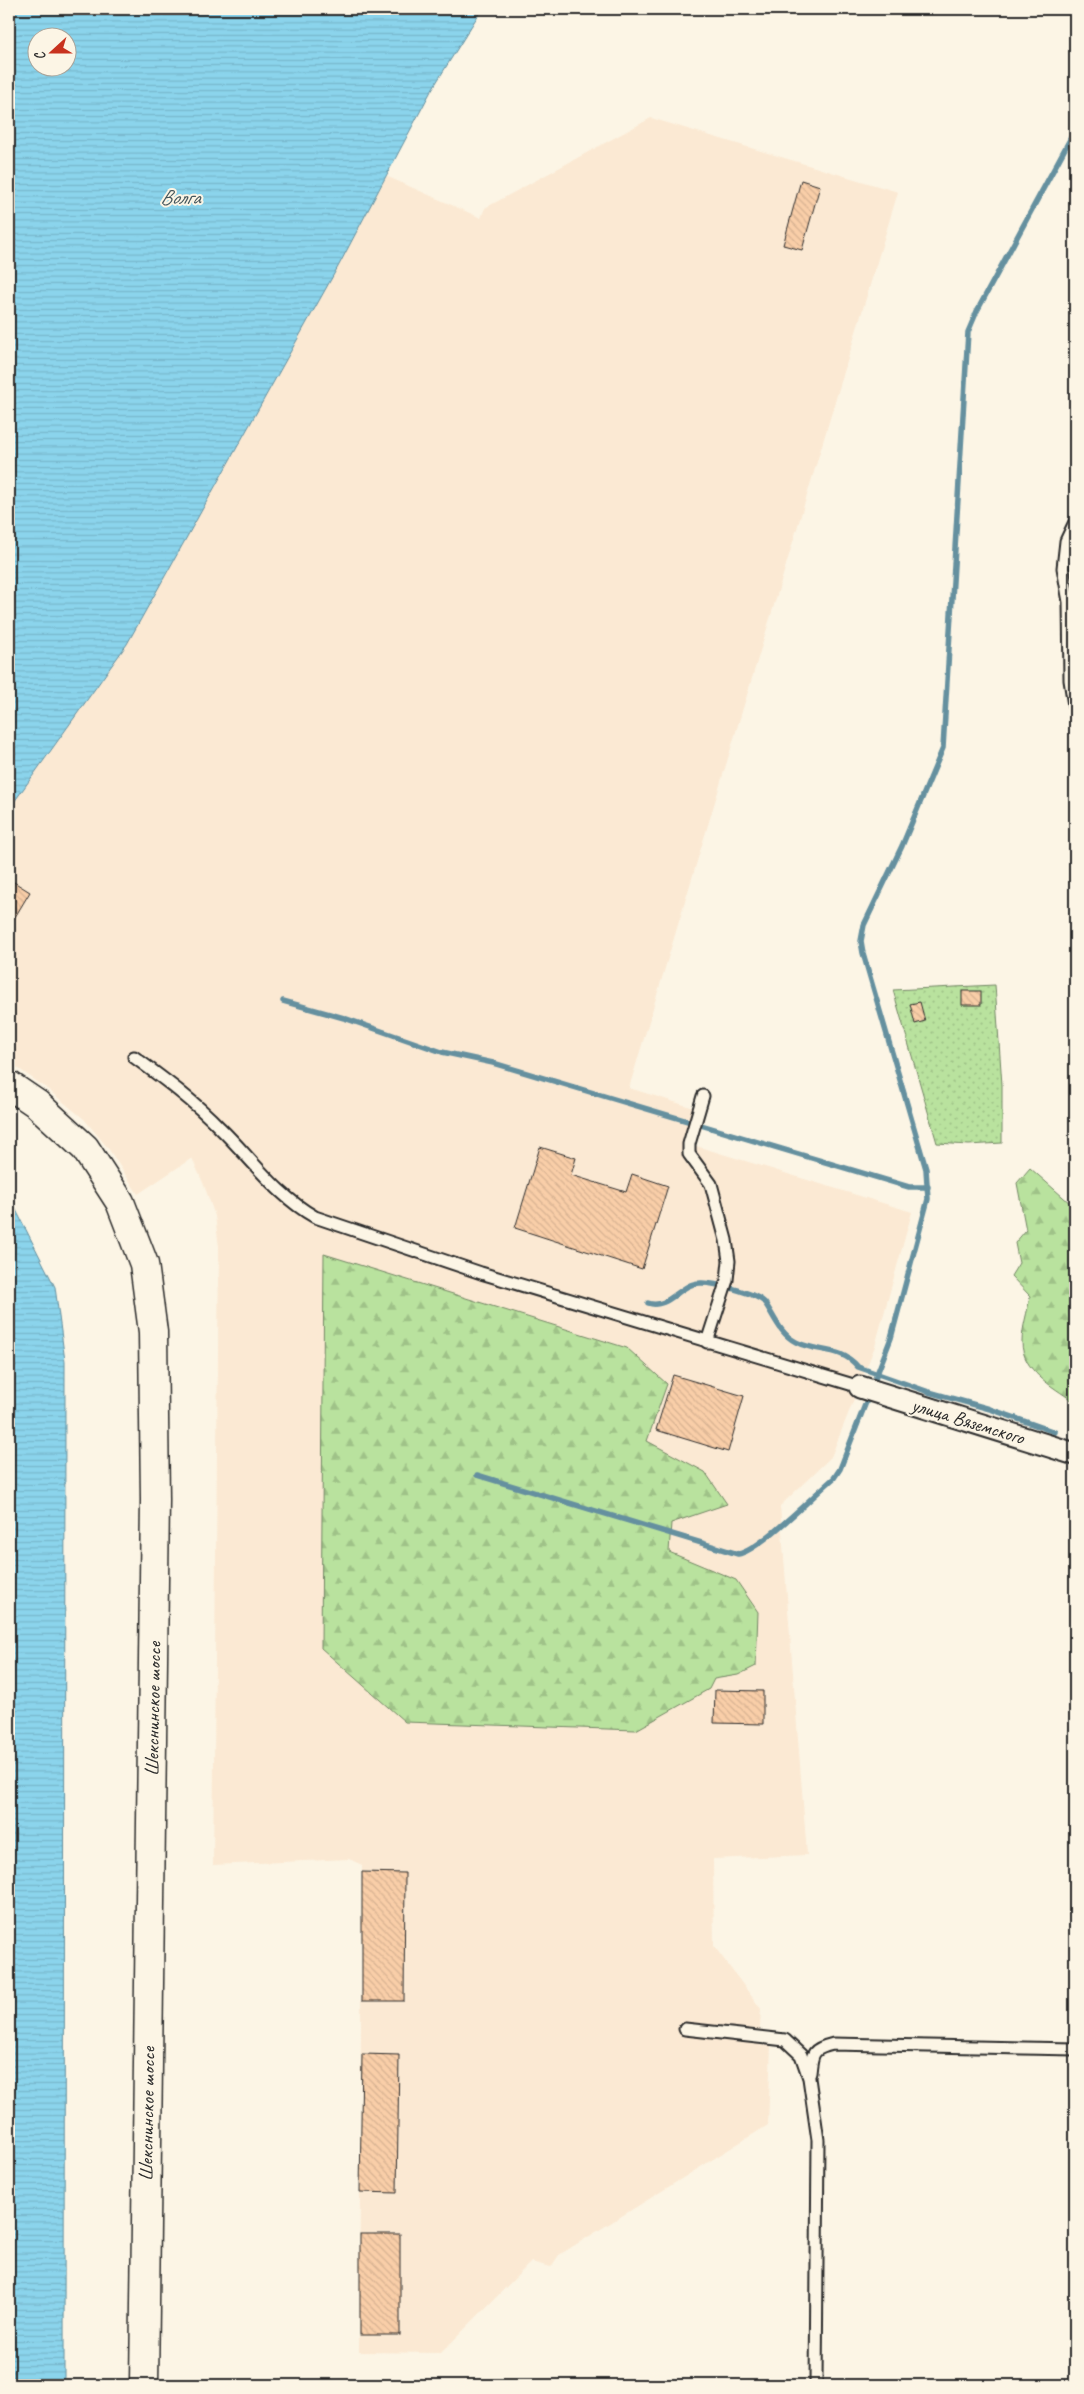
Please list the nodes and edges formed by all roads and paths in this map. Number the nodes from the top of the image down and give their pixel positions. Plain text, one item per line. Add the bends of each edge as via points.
1 (1075, 522) edge
2 (1075, 712) edge
3 (134, 1057) dead end
4 (9, 1086) edge
5 (703, 1096) dead end
6 (707, 1342) junction
7 (860, 1387) joint
8 (1075, 1454) edge
9 (685, 2029) dead end
10 (1075, 2049) edge
11 (809, 2078) junction
12 (144, 2385) edge
13 (816, 2385) edge

1 - 2 lane via 1066,541 1063,568 1069,602 1070,680
3 - 6 lane via 199,1108 269,1181 314,1217 472,1270
4 - 12 main road, Шекснинское шоссе via 37,1104 86,1148 120,1202 144,1264 153,1332 155,1500
5 - 6 lane via 689,1154 711,1184 729,1261
6 - 7 lane
7 - 8 street, улица Вяземского
9 - 11 lane via 784,2040 801,2054
10 - 11 lane via 833,2044 819,2048 812,2055
11 - 13 lane via 816,2118 818,2160

